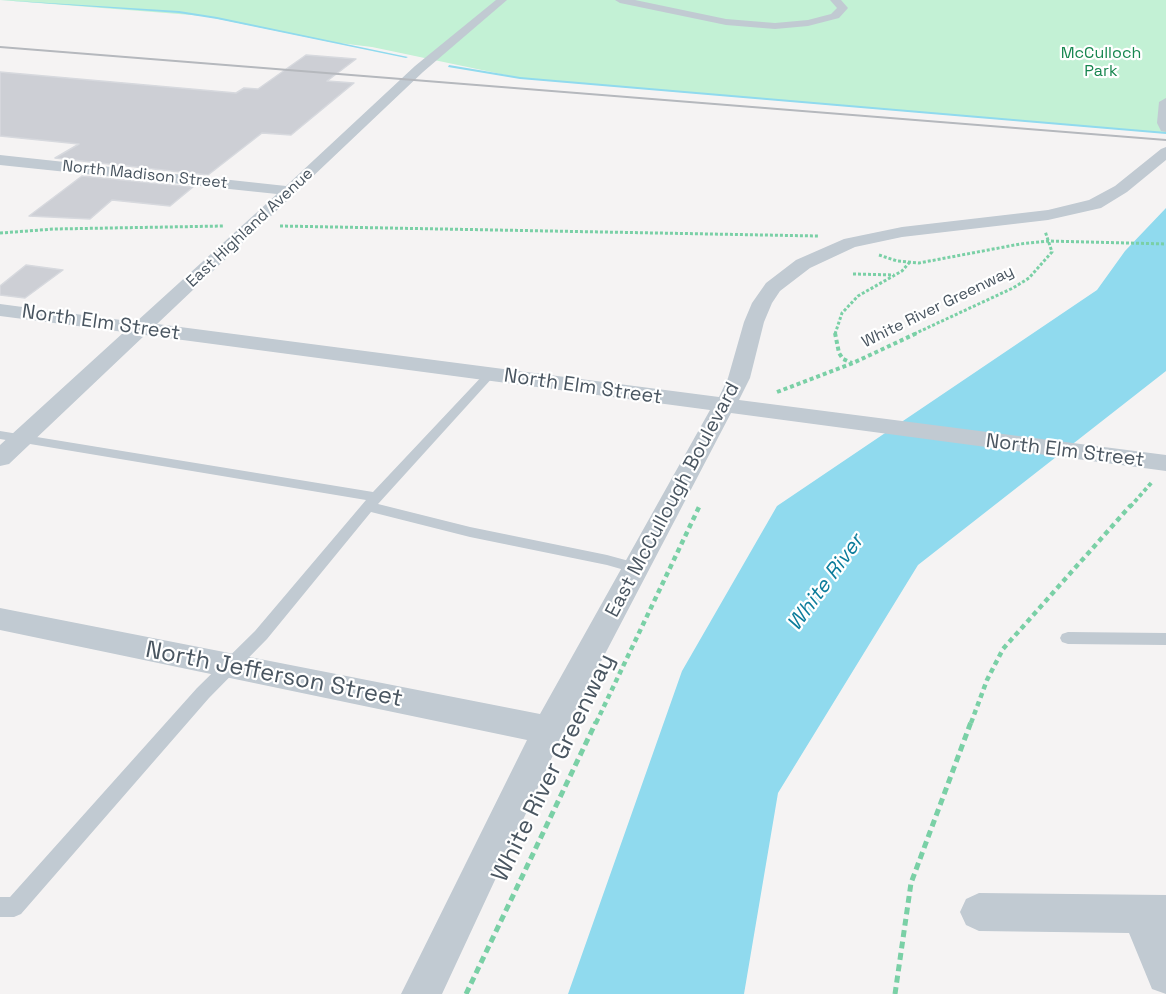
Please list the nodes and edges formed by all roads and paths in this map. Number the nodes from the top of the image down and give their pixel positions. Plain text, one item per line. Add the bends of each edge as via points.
1 (502, 0) edge
2 (620, 0) edge
3 (835, 0) edge
4 (1166, 102) edge
5 (1165, 125) edge
6 (1166, 152) edge
7 (0, 160) edge
8 (291, 191) junction
9 (253, 225) junction
10 (1048, 228) dead end
11 (0, 233) edge
12 (839, 239) junction
13 (1049, 241) junction
14 (1166, 244) edge
15 (909, 263) junction
16 (853, 274) dead end
17 (895, 275) junction
18 (0, 310) edge
19 (141, 329) junction
20 (853, 363) junction
21 (490, 375) junction
22 (774, 394) dead end
23 (725, 406) junction
24 (0, 435) edge
25 (22, 438) junction
26 (0, 458) edge
27 (1162, 469) edge
28 (372, 501) junction
29 (701, 502) dead end
30 (635, 568) junction
31 (0, 619) edge
32 (1068, 638) dead end
33 (1166, 639) edge
34 (230, 666) junction
35 (548, 730) junction
36 (0, 907) edge
37 (979, 912) dead end
38 (1153, 914) edge
39 (1166, 975) edge
40 (421, 994) edge
41 (466, 994) edge
42 (895, 994) edge

1 - 8 street, East Highland Avenue via 419,69
2 - 3 street via 726,22 775,26 835,16 843,8
4 - 5 street
6 - 12 street, East McCullough Boulevard via 1108,198 1077,210
7 - 8 street, North Madison Street
8 - 9 street, East Highland Avenue
9 - 11 path
9 - 12 path
9 - 19 street, East Highland Avenue
10 - 13 path, White River Greenway via 1044,232
12 - 15 path
12 - 23 street, East McCullough Boulevard via 773,287 762,303 739,378
13 - 14 path
13 - 15 path via 949,260
13 - 20 path, White River Greenway via 1052,252 1021,283
15 - 17 path
16 - 17 path
17 - 20 path via 858,296 837,321 835,337 840,353
18 - 19 street, North Elm Street
19 - 21 street, North Elm Street
19 - 25 street, East Highland Avenue
20 - 22 path, White River Greenway
21 - 23 street, North Elm Street
21 - 28 lane
23 - 27 street, North Elm Street via 1124,459
23 - 30 street, East McCullough Boulevard
24 - 25 lane
25 - 26 street, East Highland Avenue
25 - 28 lane
27 - 42 path via 1003,649 987,680 911,883
28 - 30 lane via 470,532
28 - 34 lane via 261,635
29 - 41 path, White River Greenway
30 - 35 street, East McCullough Boulevard
31 - 34 street, North Jefferson Street
32 - 33 lane
34 - 35 street, North Jefferson Street
34 - 36 lane via 14,907
35 - 40 street, East McCullough Boulevard
37 - 38 street
38 - 39 street

